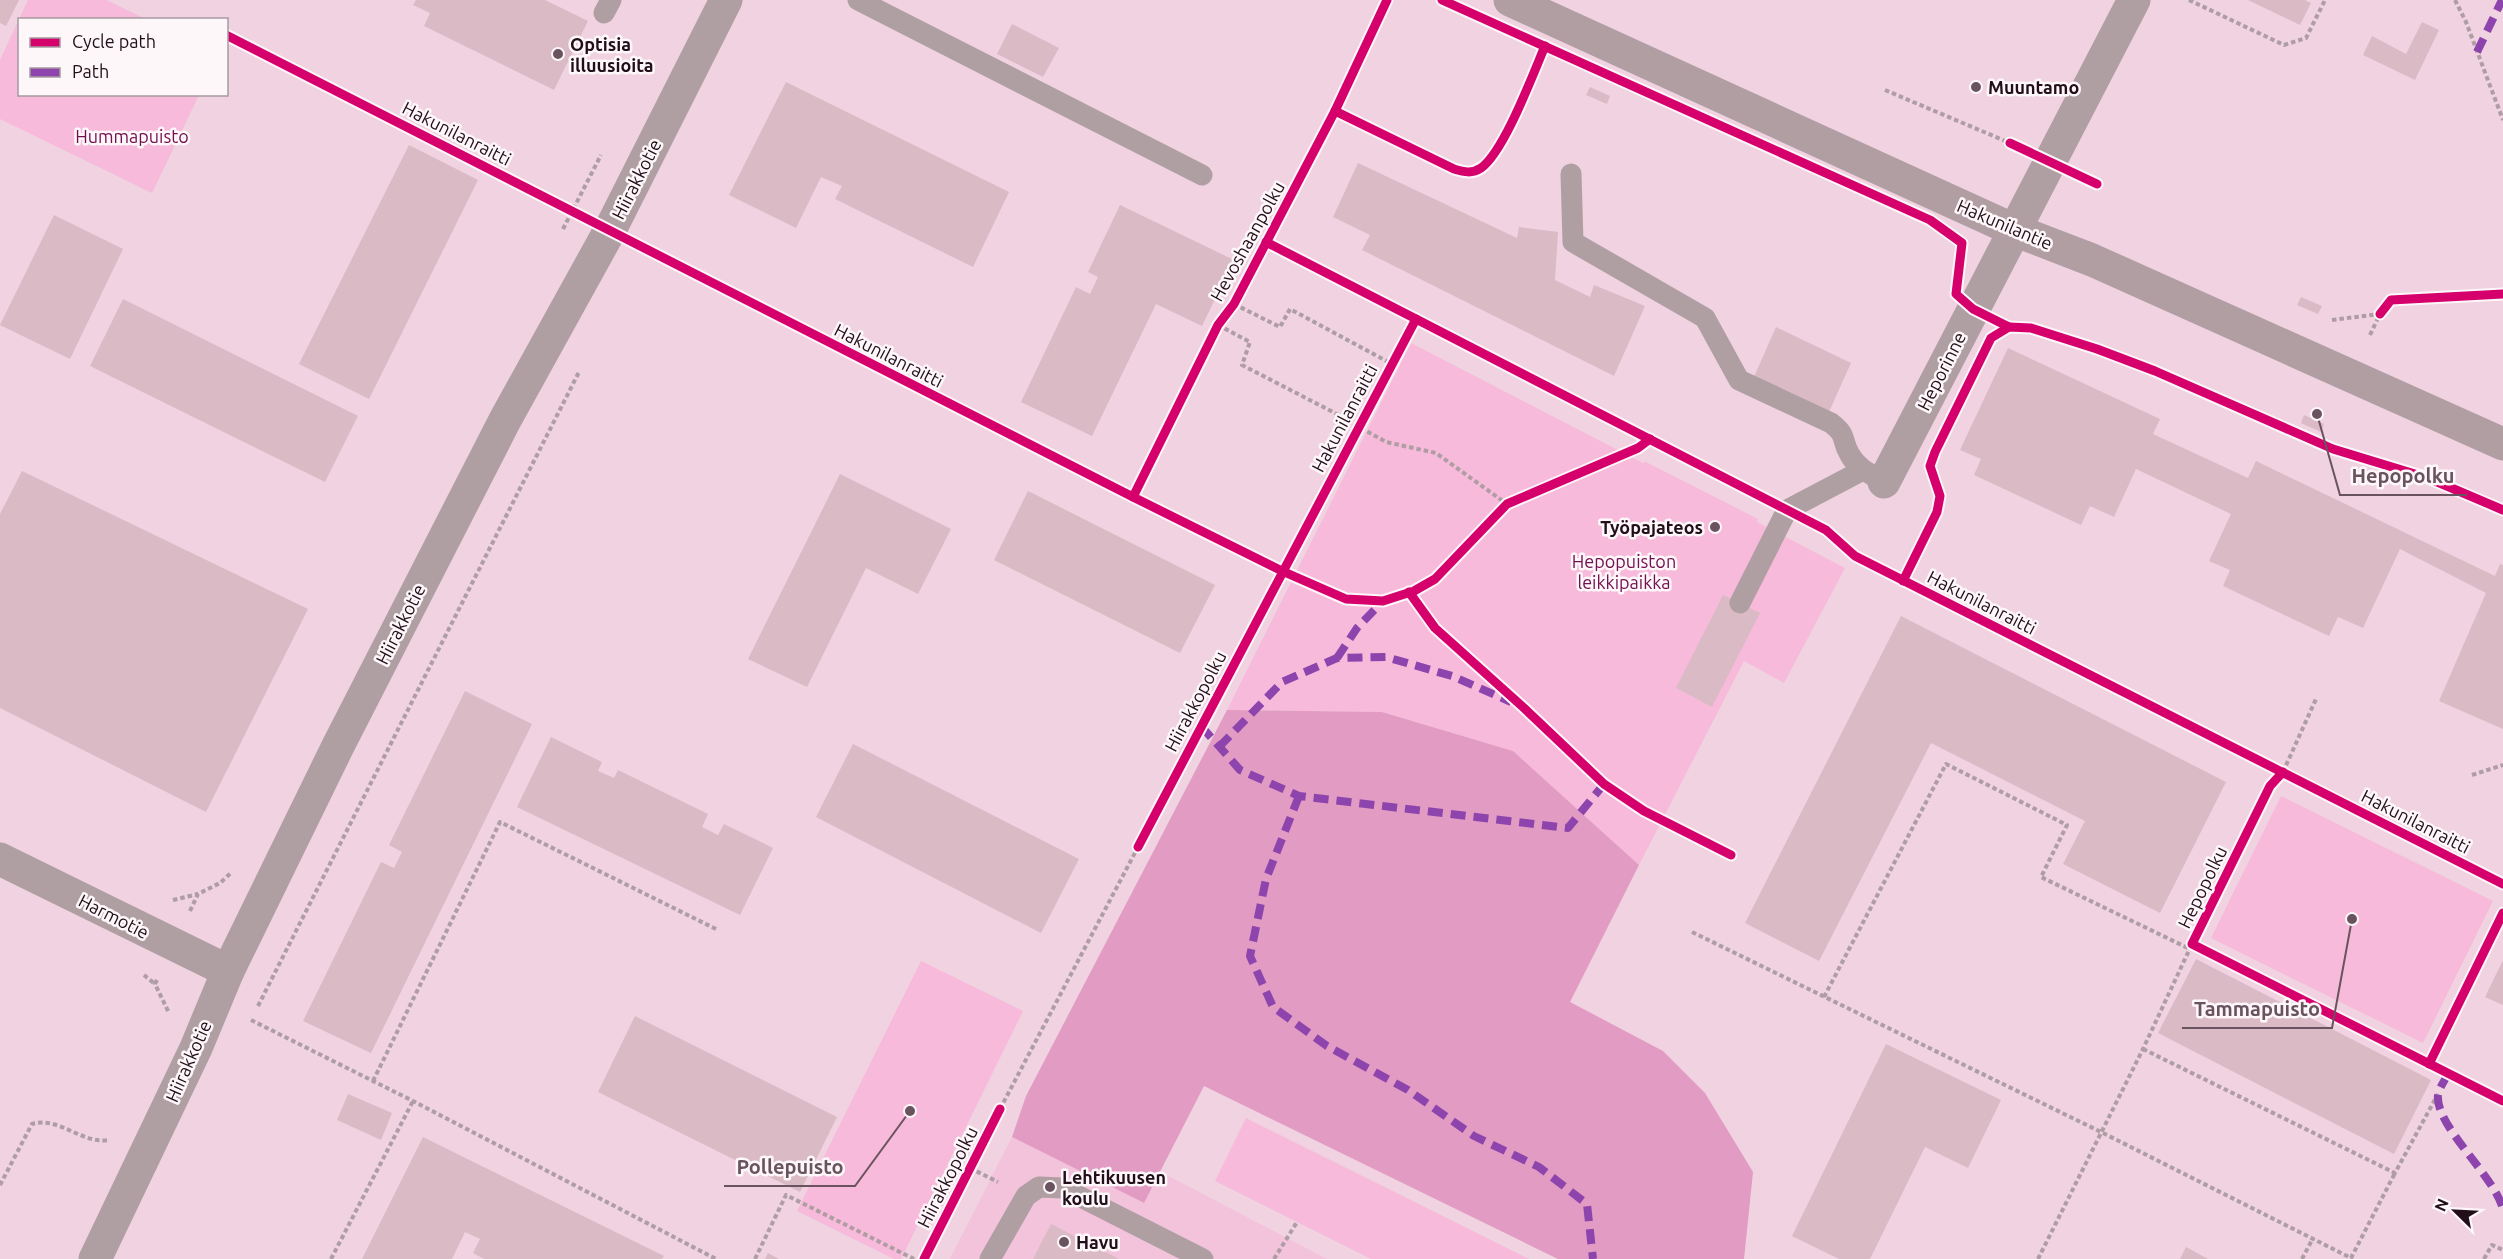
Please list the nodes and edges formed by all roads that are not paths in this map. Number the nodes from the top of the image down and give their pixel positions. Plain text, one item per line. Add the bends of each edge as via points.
1 (726, 0) edge
2 (858, 0) edge
3 (1510, 0) edge
4 (2134, 0) edge
5 (1571, 174) dead end
6 (1202, 175) dead end
7 (2014, 230) junction
8 (2503, 444) edge
9 (1874, 476) junction
10 (1740, 603) dead end
11 (0, 859) edge
12 (228, 971) junction
13 (95, 1259) edge
14 (990, 1259) edge
15 (1203, 1259) edge

1 - 12 street, Hiirakkotie via 610,230 505,420
2 - 6 lane
3 - 7 main road, Hakunilantie
4 - 7 street, Heporinne
5 - 9 lane via 1573,242 1704,318 1739,380 1831,423 1842,432 1849,454
7 - 8 main road, Hakunilantie via 2092,260
7 - 9 street, Heporinne
9 - 10 lane via 1787,510
11 - 12 street, Harmotie
12 - 13 street, Hiirakkotie via 196,1048
14 - 15 lane via 1026,1196 1039,1187 1064,1188

